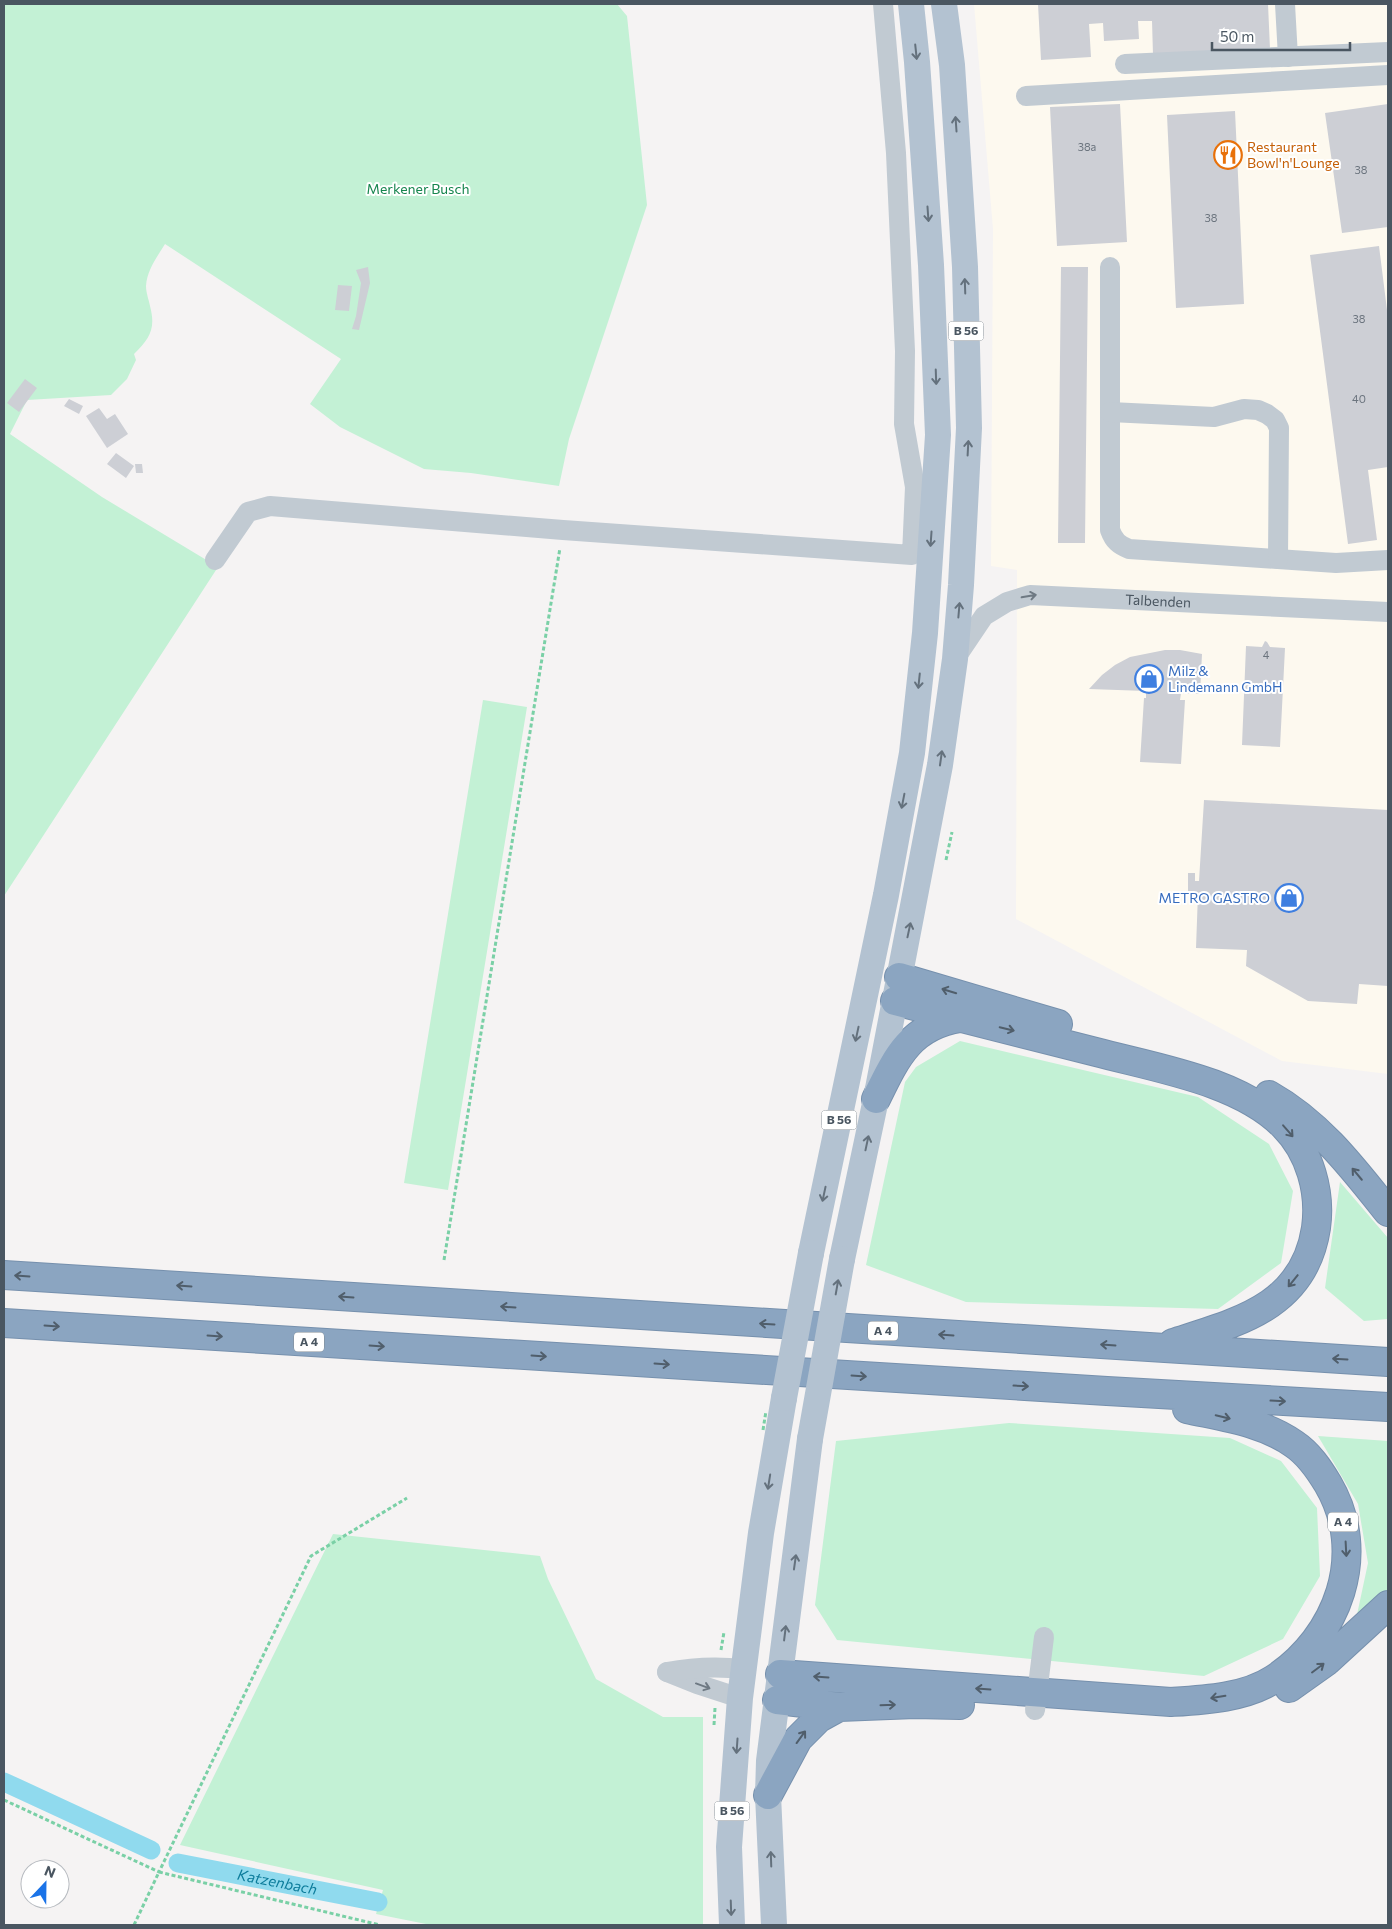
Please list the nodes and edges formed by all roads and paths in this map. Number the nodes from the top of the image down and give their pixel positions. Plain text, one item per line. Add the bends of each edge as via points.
1 (883, 4) edge
2 (911, 4) edge
3 (944, 4) edge
4 (1285, 4) edge
5 (1388, 52) edge
6 (1288, 56) junction
7 (1125, 64) dead end
8 (1388, 75) edge
9 (1026, 96) dead end
10 (1110, 267) dead end
11 (1110, 412) junction
12 (563, 530) junction
13 (1278, 559) junction
14 (215, 560) dead end
15 (1388, 560) edge
16 (1388, 612) edge
17 (955, 659) junction
18 (953, 826) dead end
19 (944, 863) dead end
20 (867, 987) junction
21 (897, 989) junction
22 (960, 1018) junction
23 (876, 1099) junction
24 (1388, 1212) edge
25 (444, 1260) dead end
26 (4, 1274) edge
27 (4, 1323) edge
28 (1157, 1348) junction
29 (1388, 1362) edge
30 (1107, 1391) junction
31 (1388, 1407) edge
32 (407, 1498) dead end
33 (1388, 1605) edge
34 (1044, 1636) dead end
35 (743, 1669) junction
36 (780, 1674) junction
37 (740, 1698) junction
38 (777, 1700) junction
39 (1036, 1701) junction
40 (839, 1707) junction
41 (768, 1795) junction
42 (4, 1800) edge
43 (159, 1872) junction
44 (134, 1925) edge
45 (380, 1925) edge
46 (732, 1925) edge
47 (774, 1925) edge

1 - 12 street via 897,172 905,350 904,424 915,486 912,555
2 -> 20 main road, B 56 via 931,265 938,435 912,754
17 -> 3 main road, B 56 via 969,428 965,267 952,65
4 - 6 street
5 - 6 street
6 - 7 street
8 - 9 street
10 - 11 street
11 - 13 street via 1110,530 1120,546
11 - 13 street via 1214,417 1258,410 1275,420 1279,428
12 - 14 street via 270,506 248,512
12 - 25 path
13 - 15 street via 1336,563
17 -> 16 street, Talbenden via 984,616 1007,602 1030,594
21 -> 17 main road, B 56 via 938,775
18 - 19 path
20 - 21 main road
20 -> 35 main road, B 56, bridge via 777,1433
21 - 22 highway
21 - 23 main road, B 56
24 -> 21 highway via 1310,1122 1280,1101 1241,1082 1184,1062
22 - 23 highway via 934,1025 910,1042 897,1057
22 -> 28 highway via 1210,1084 1264,1110 1284,1126 1300,1148 1313,1176 1317,1218 1309,1253 1300,1273 1275,1300 1256,1314
36 -> 23 main road, B 56, bridge via 810,1439 842,1259
28 -> 26 highway, A 4
27 -> 30 highway, A 4
29 -> 28 highway, A 4
30 -> 31 highway, A 4
30 -> 39 highway, A 4 via 1240,1421 1271,1431 1294,1444 1312,1460 1337,1502 1344,1528 1346,1556 1340,1593 1332,1615 1306,1653 1258,1687 1228,1696 1171,1702
32 - 43 path via 311,1556
39 -> 33 highway via 1169,1719 1234,1713 1278,1695 1301,1680 1327,1661
34 - 39 street
35 - 36 main road
35 - 37 main road, B 56
35 -> 37 street via 718,1666 667,1672
36 - 38 main road, B 56
39 -> 36 highway
37 - 38 main road
37 -> 46 main road, B 56 via 730,1847
38 - 40 highway
38 - 41 main road, B 56
40 -> 39 highway
41 -> 40 highway via 798,1739 819,1718
47 -> 41 main road, B 56
42 - 43 path
43 - 44 path
43 - 45 path

